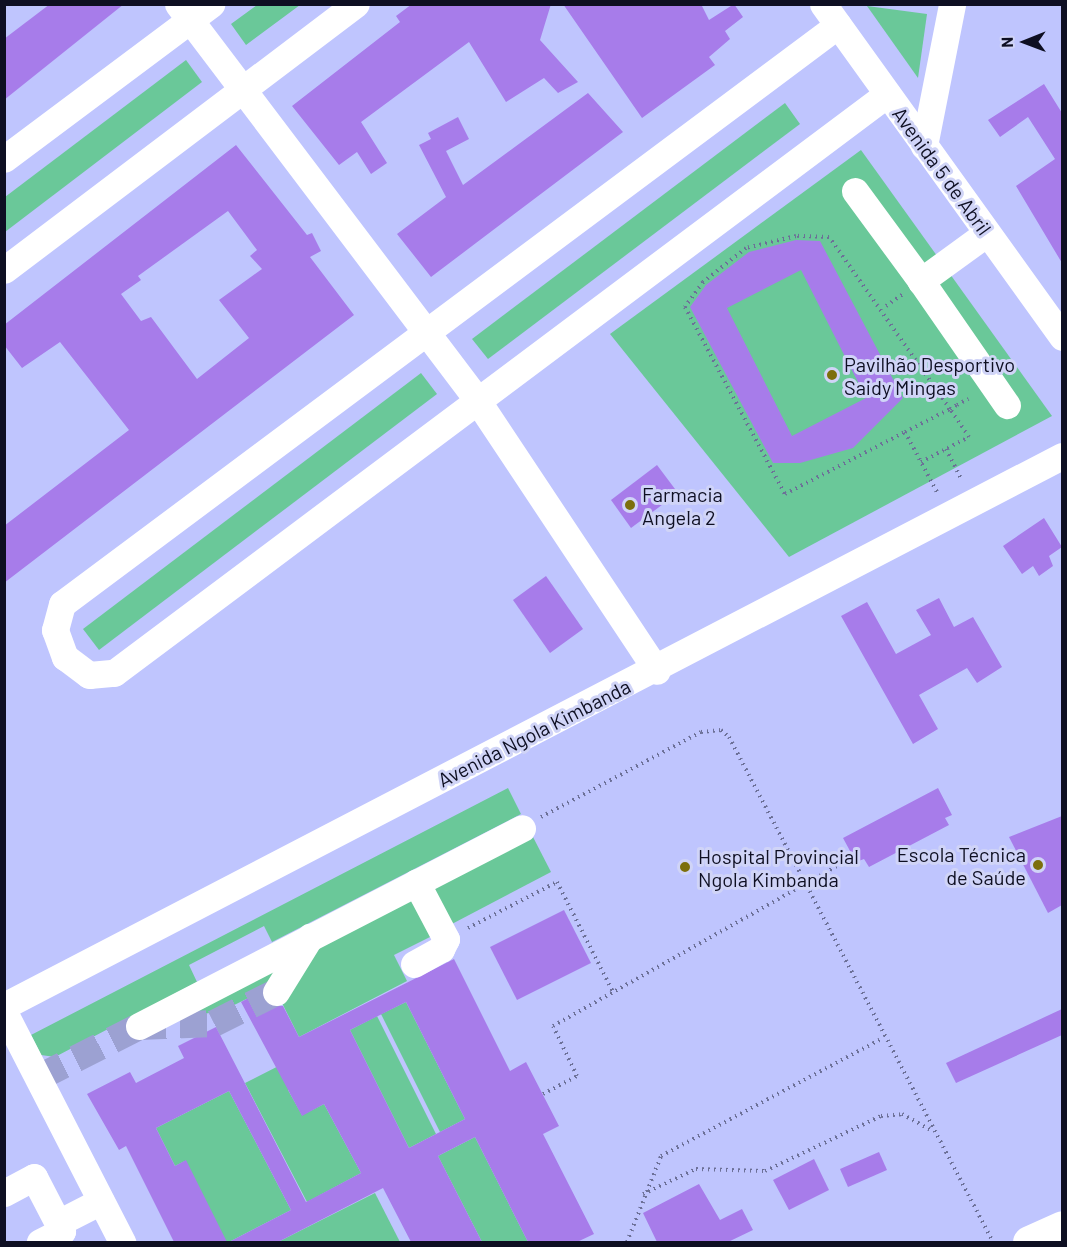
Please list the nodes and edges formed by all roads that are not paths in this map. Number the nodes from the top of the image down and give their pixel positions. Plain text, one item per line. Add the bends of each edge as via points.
1 (356, 4) edge
2 (952, 4) edge
3 (193, 10) edge
4 (831, 15) edge
5 (242, 90) junction
6 (887, 94) junction
7 (924, 146) junction
8 (4, 159) edge
9 (855, 191) dead end
10 (987, 233) junction
11 (4, 270) edge
12 (921, 281) junction
13 (425, 332) junction
14 (1062, 337) edge
15 (477, 400) junction
16 (1007, 405) dead end
17 (1062, 456) edge
18 (657, 671) junction
19 (522, 828) road end
20 (416, 882) junction
21 (310, 937) junction
22 (414, 964) dead end
23 (276, 992) tunnel mouth
24 (4, 1006) edge
25 (4, 1012) edge
26 (140, 1026) dead end
27 (4, 1193) edge
28 (101, 1201) junction
29 (58, 1223) junction
30 (1062, 1227) edge
31 (39, 1242) edge
32 (122, 1242) edge
33 (1029, 1242) edge

1 - 5 street
2 - 7 street
3 - 5 street
3 - 8 street
4 - 6 street, Avenida 5 de Abril
4 - 13 street
5 - 11 street
5 - 13 street
6 - 7 street, Avenida 5 de Abril
6 - 15 street
7 - 10 street, Avenida 5 de Abril
9 - 12 street
10 - 12 street
10 - 14 street, Avenida 5 de Abril
12 - 16 street
13 - 15 street
13 - 15 street via 62,604 55,630 65,657 89,675 114,673
15 - 18 street
17 - 18 street, Avenida Ngola Kimbanda
18 - 24 street, Avenida Ngola Kimbanda via 216,893
19 - 20 street
20 - 21 street
20 - 22 street via 446,939 441,950
21 - 23 street
21 - 26 street
25 - 28 street
27 - 29 street via 34,1177
28 - 29 street
28 - 32 street
29 - 31 street via 62,1231
30 - 33 main road

